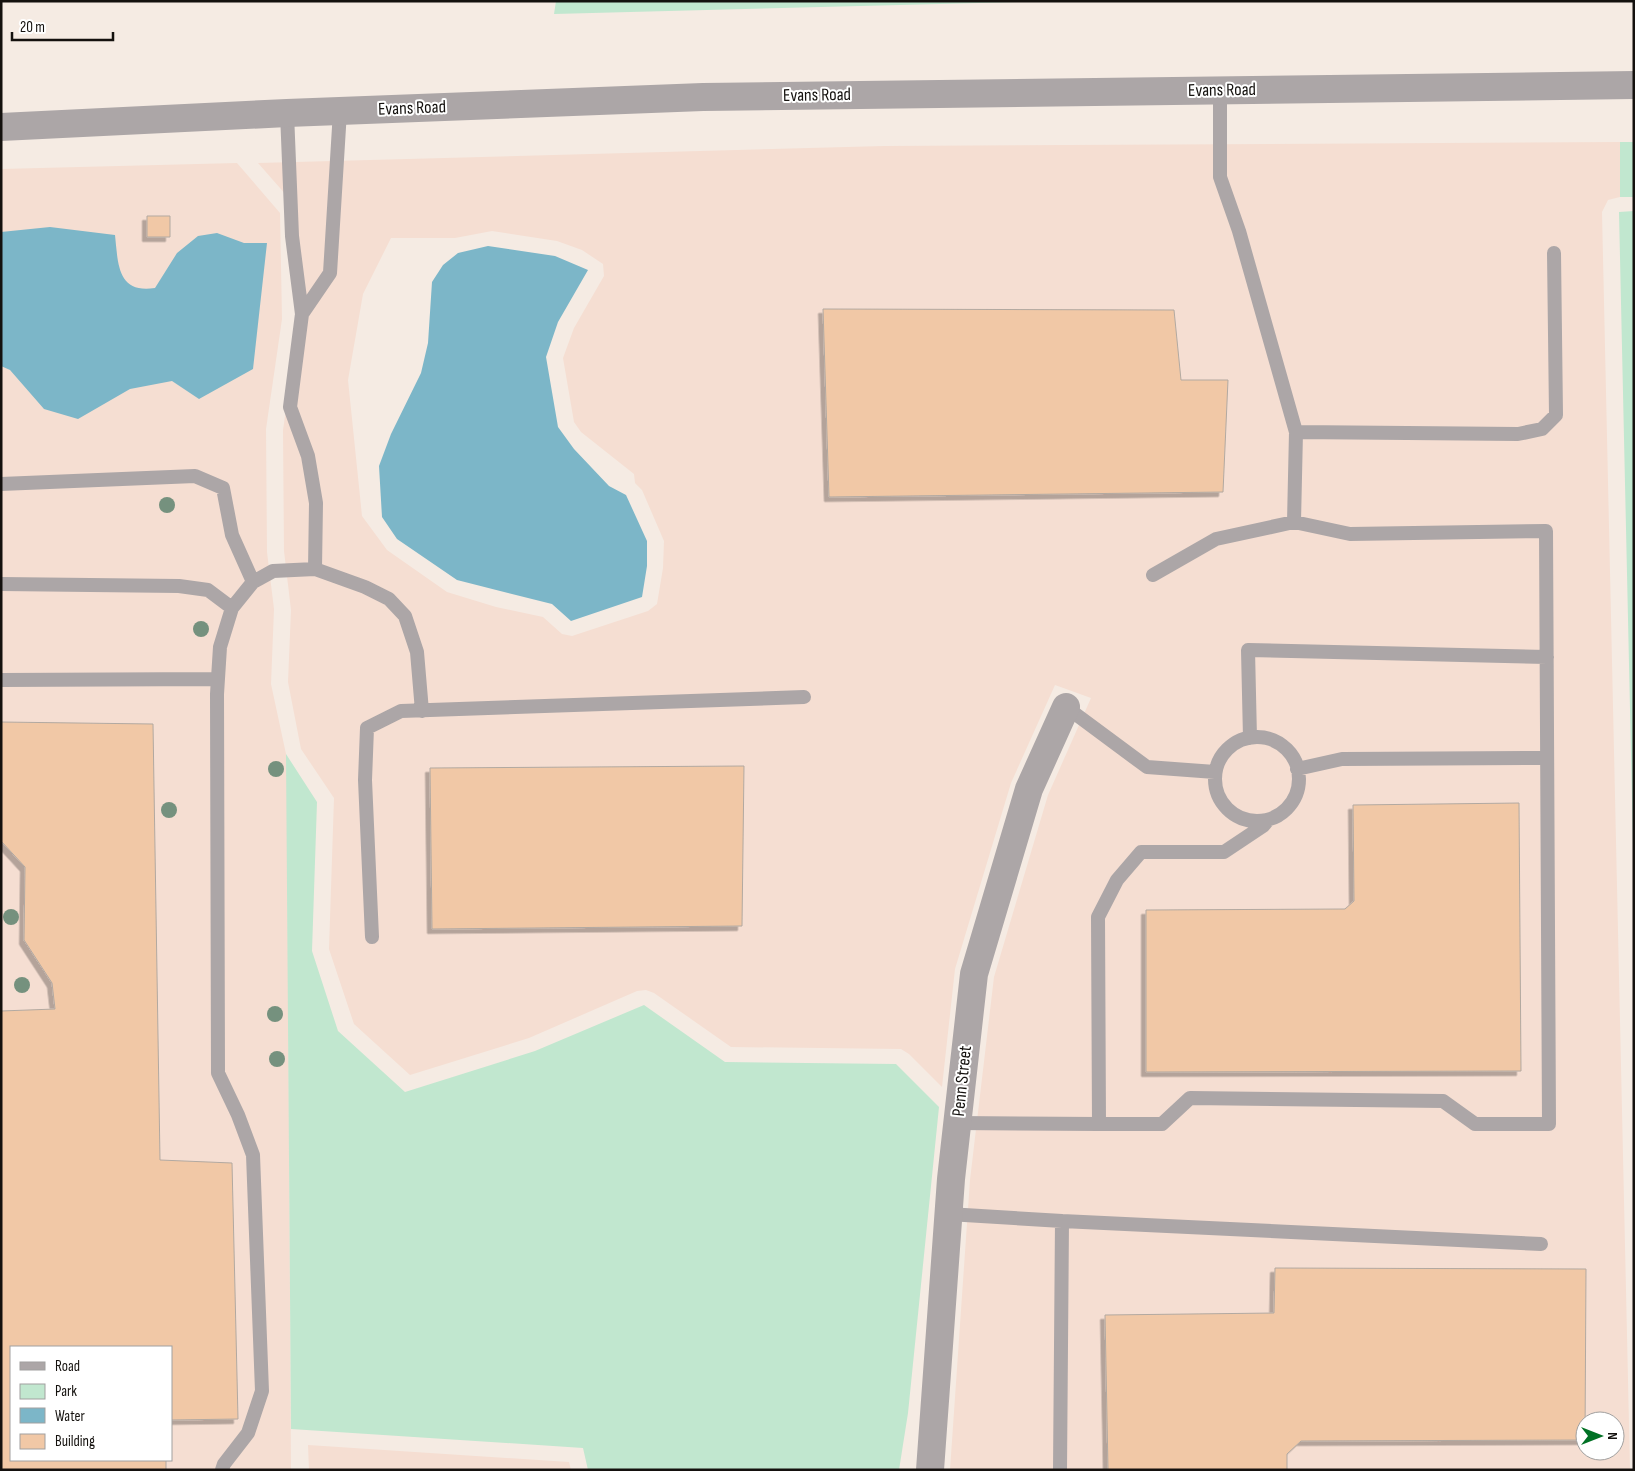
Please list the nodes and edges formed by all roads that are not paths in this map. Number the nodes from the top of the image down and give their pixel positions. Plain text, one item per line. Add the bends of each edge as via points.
1 (1634, 85) edge
2 (1220, 90) junction
3 (340, 111) junction
4 (287, 113) junction
5 (1, 127) edge
6 (1554, 253) dead end
7 (302, 314) junction
8 (1296, 432) junction
9 (1, 484) edge
10 (1294, 522) junction
11 (315, 569) junction
12 (1153, 575) dead end
13 (253, 582) junction
14 (1, 584) edge
15 (232, 608) junction
16 (1548, 657) junction
17 (1, 680) edge
18 (217, 680) junction
19 (804, 697) dead end
20 (1066, 707) joint
21 (422, 711) junction
22 (1250, 738) junction
23 (1548, 758) junction
24 (1297, 769) junction
25 (1215, 772) junction
26 (1268, 820) junction
27 (372, 937) dead end
28 (957, 1123) junction
29 (1099, 1124) junction
30 (948, 1214) junction
31 (1062, 1221) junction
32 (1541, 1244) dead end
33 (222, 1470) edge
34 (930, 1470) edge
35 (1060, 1470) edge

1 - 2 street, Evans Road
2 - 3 street, Evans Road via 722,97
2 - 8 lane via 1220,177 1240,231
3 - 4 street, Evans Road
3 - 7 lane via 330,274
4 - 5 street, Evans Road
4 - 7 lane via 292,236
6 - 8 lane via 1556,415 1542,429 1518,434
7 - 11 lane via 290,407 308,456 316,503
8 - 10 lane
9 - 13 lane via 195,476 224,488 232,535
10 - 12 lane via 1216,539
10 - 16 lane via 1350,534 1546,531
11 - 13 lane via 273,571
11 - 21 lane via 389,599 405,616 417,652
13 - 15 lane
14 - 15 lane via 179,586 208,590
15 - 18 lane via 220,647
16 - 22 lane via 1248,650
16 - 23 lane
17 - 18 lane
18 - 33 lane via 218,1074 253,1155 262,1391 248,1433
19 - 21 lane
20 - 25 lane via 1147,766
20 - 28 street, Penn Street via 1028,789 974,974
21 - 27 lane via 401,711 366,728
22 - 24 lane via 1270,739 1282,746 1292,756
22 - 25 lane via 1230,746
23 - 24 lane via 1342,758
23 - 29 lane via 1549,1124 1474,1124 1443,1101 1190,1098 1162,1124
24 - 26 lane via 1295,796 1282,812
25 - 26 lane via 1218,796 1225,808 1249,821
26 - 29 lane via 1224,852 1141,852 1117,880 1098,917
28 - 29 lane
28 - 30 street, Penn Street
30 - 31 lane
30 - 34 street, Penn Street
31 - 32 lane
31 - 35 lane

